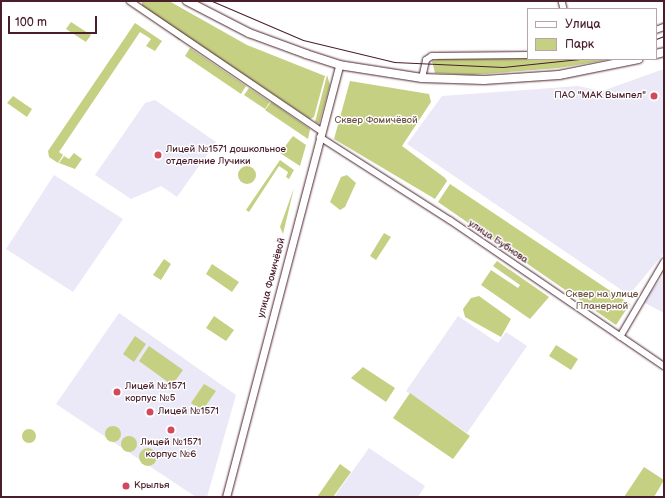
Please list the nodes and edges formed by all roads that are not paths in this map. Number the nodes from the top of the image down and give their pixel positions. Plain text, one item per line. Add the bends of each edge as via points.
1 (130, 1) edge
2 (187, 1) edge
3 (527, 55) edge
4 (633, 60) edge
5 (339, 64) junction
6 (422, 78) junction
7 (320, 134) junction
8 (663, 264) edge
9 (620, 337) junction
10 (664, 366) edge
11 (226, 497) edge

1 - 7 street, улица Бубнова
2 - 5 main road via 249,33
3 - 6 street via 432,56 426,60
4 - 6 main road via 559,75 484,80
5 - 6 main road
5 - 7 street, улица Фомичёвой
7 - 9 street, улица Бубнова
7 - 11 street, улица Фомичёвой
8 - 9 street
9 - 10 street, улица Бубнова

